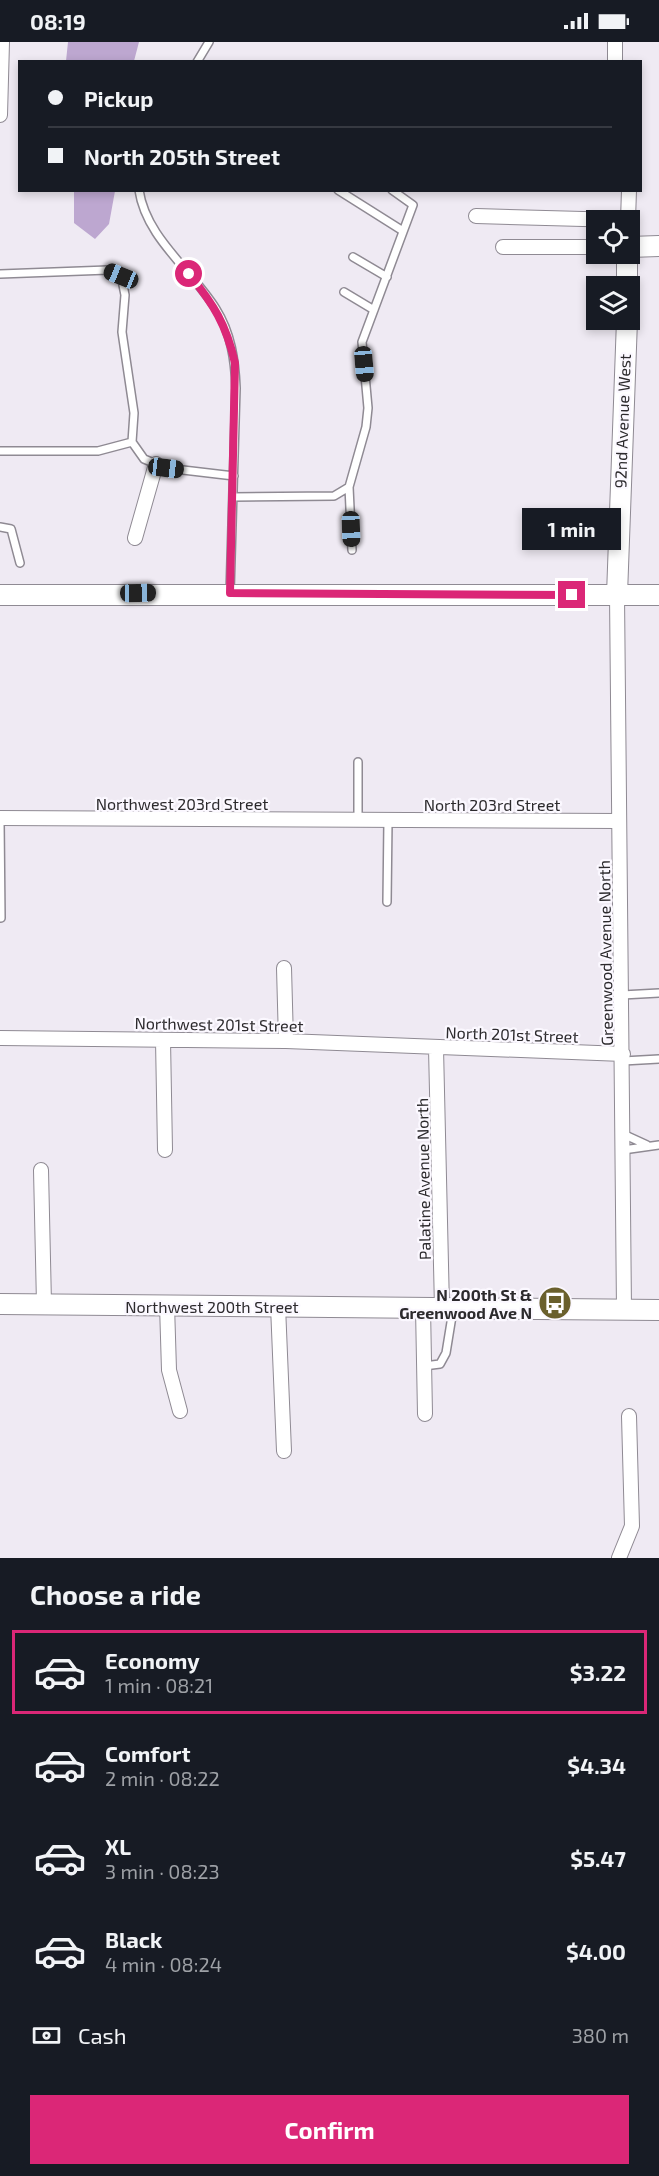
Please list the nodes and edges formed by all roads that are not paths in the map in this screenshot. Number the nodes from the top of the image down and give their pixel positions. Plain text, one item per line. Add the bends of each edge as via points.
1 (2, 42) edge
2 (209, 42) edge
3 (615, 42) edge
4 (198, 60) edge
5 (615, 60) edge
6 (0, 115) edge
7 (140, 192) edge
8 (341, 192) edge
9 (395, 192) edge
10 (629, 192) edge
11 (628, 210) edge
12 (476, 216) dead end
13 (586, 219) edge
14 (403, 231) junction
15 (659, 246) edge
16 (503, 247) dead end
17 (586, 247) edge
18 (640, 247) edge
19 (353, 256) dead end
20 (0, 274) edge
21 (387, 277) junction
22 (344, 292) dead end
23 (374, 310) junction
24 (627, 330) edge
25 (132, 442) junction
26 (0, 451) edge
27 (156, 464) junction
28 (234, 476) junction
29 (349, 487) junction
30 (233, 497) junction
31 (0, 527) edge
32 (135, 538) dead end
33 (351, 550) dead end
34 (20, 563) dead end
35 (230, 593) junction
36 (0, 595) edge
37 (617, 595) junction
38 (659, 595) edge
39 (358, 762) dead end
40 (0, 820) edge
41 (361, 821) junction
42 (388, 821) junction
43 (619, 821) junction
44 (387, 902) dead end
45 (1, 918) edge
46 (284, 968) dead end
47 (659, 993) edge
48 (622, 995) junction
49 (0, 1038) edge
50 (163, 1040) junction
51 (286, 1041) junction
52 (436, 1048) junction
53 (623, 1057) junction
54 (659, 1059) edge
55 (623, 1134) junction
56 (647, 1144) junction
57 (659, 1145) edge
58 (165, 1150) dead end
59 (623, 1150) junction
60 (41, 1170) dead end
61 (0, 1304) edge
62 (44, 1304) junction
63 (167, 1305) junction
64 (278, 1306) junction
65 (440, 1308) junction
66 (624, 1310) junction
67 (659, 1310) edge
68 (424, 1366) junction
69 (180, 1411) dead end
70 (425, 1414) dead end
71 (629, 1416) dead end
72 (284, 1450) dead end
73 (619, 1558) edge

1 - 6 street
2 - 4 lane
3 - 5 street
7 - 28 lane via 149,222 216,309 228,333 237,388
8 - 14 lane
9 - 14 lane via 413,205
10 - 11 street
12 - 13 street
14 - 21 lane
15 - 18 street
16 - 17 street
19 - 21 lane
20 - 25 lane via 108,270 121,276 125,295 122,332 134,413
21 - 23 lane
22 - 23 lane
23 - 29 lane via 362,342 366,427
24 - 37 street, 92nd Avenue West
25 - 26 lane via 98,451
25 - 27 lane via 144,459
27 - 28 lane
27 - 32 street
28 - 30 lane
29 - 30 lane via 334,496
29 - 33 lane
30 - 35 lane
31 - 34 lane via 11,529
35 - 36 street
35 - 37 street
37 - 38 street
37 - 43 street, Greenwood Avenue North
39 - 41 lane
40 - 41 street, Northwest 203rd Street
40 - 45 lane
41 - 42 street, North 203rd Street
42 - 43 street, North 203rd Street
42 - 44 lane
43 - 48 street, Greenwood Avenue North
46 - 51 street
47 - 48 lane
48 - 53 street, Greenwood Avenue North
49 - 50 street, Northwest 201st Street
50 - 51 street, Northwest 201st Street
50 - 58 street
51 - 52 street, Northwest 201st Street
52 - 53 street, North 201st Street
52 - 65 street, Palatine Avenue North
53 - 54 lane
53 - 55 street, Greenwood Avenue North
55 - 56 lane
55 - 59 street, Greenwood Avenue North
56 - 57 lane
56 - 59 lane
59 - 66 street, Greenwood Avenue North
60 - 62 street
61 - 62 street, Northwest 200th Street
62 - 63 street, Northwest 200th Street
63 - 64 street, Northwest 200th Street
63 - 69 street via 169,1370
64 - 65 street, Northwest 200th Street
64 - 72 street
65 - 66 street, Northwest 200th Street
65 - 68 street, Palatine Avenue North
65 - 68 lane via 446,1353 440,1364
66 - 67 street, Northwest 200th Street
68 - 70 street, Palatine Avenue North
71 - 73 street via 632,1526

